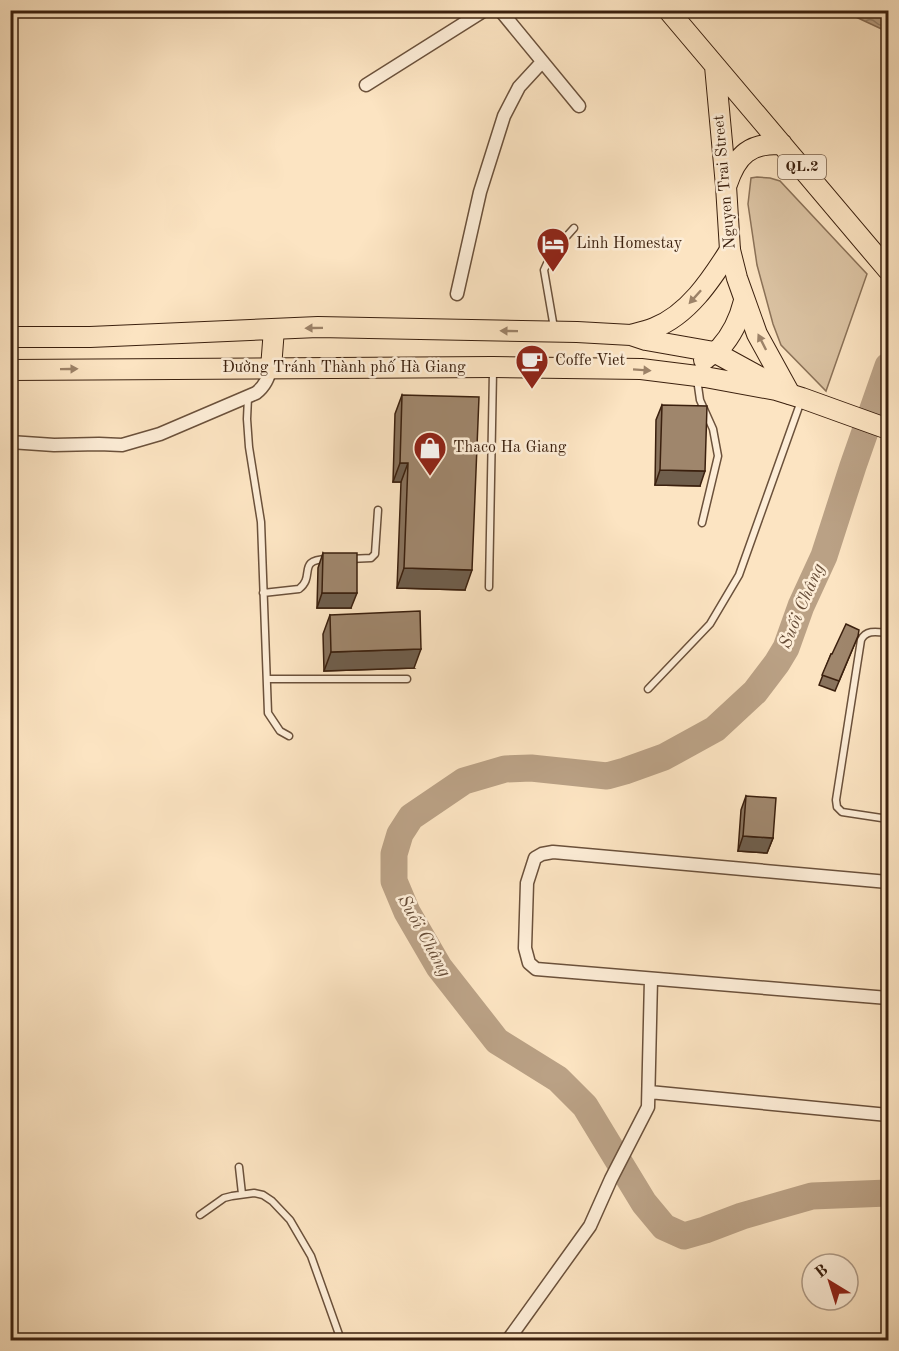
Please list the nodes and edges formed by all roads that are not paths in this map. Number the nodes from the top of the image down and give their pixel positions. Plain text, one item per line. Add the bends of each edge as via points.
1 (485, 10) edge
2 (500, 10) edge
3 (668, 10) edge
4 (542, 62) junction
5 (715, 66) junction
6 (366, 85) dead end
7 (579, 106) dead end
8 (782, 144) junction
9 (726, 186) junction
10 (574, 228) dead end
11 (729, 250) junction
12 (888, 270) edge
13 (457, 294) dead end
14 (744, 300) junction
15 (274, 329) junction
16 (555, 331) junction
17 (631, 335) junction
18 (10, 337) edge
19 (714, 352) junction
20 (493, 367) junction
21 (271, 368) junction
22 (10, 370) edge
23 (687, 375) junction
24 (248, 397) junction
25 (801, 398) junction
26 (888, 429) edge
27 (10, 442) edge
28 (378, 510) dead end
29 (702, 523) dead end
30 (332, 559) edge
31 (343, 559) edge
32 (489, 586) dead end
33 (263, 593) junction
34 (888, 633) edge
35 (267, 679) junction
36 (407, 679) dead end
37 (648, 689) dead end
38 (289, 736) dead end
39 (888, 819) edge
40 (888, 882) edge
41 (651, 979) junction
42 (888, 998) edge
43 (650, 1092) junction
44 (888, 1114) edge
45 (239, 1167) dead end
46 (242, 1194) junction
47 (200, 1215) dead end
48 (341, 1341) edge
49 (508, 1341) edge

1 - 6 street
2 - 4 street
3 - 5 main road, Nguyen Trai Street / QL.2
4 - 7 street
4 - 13 street via 519,87 504,116 480,192
5 - 8 main road, Nguyen Trai Street / QL.2
5 - 9 main road, Nguyen Trai Street
8 - 9 main road via 761,146 743,155
8 - 12 main road, Nguyen Trai Street / QL.2
9 - 11 main road, Nguyen Trai Street
10 - 16 lane via 544,270
11 - 14 main road, Nguyen Trai Street
11 -> 17 main road via 685,309 655,327
14 - 19 main road via 734,328
25 -> 14 main road, Nguyen Trai Street via 758,334
16 -> 15 main road
15 - 18 main road
15 - 21 main road
16 - 17 main road
17 - 19 main road
19 - 23 main road
19 - 25 main road
20 - 21 main road, Đường Tránh Thành phố Hà Giang
20 -> 23 main road, Đường Tránh Thành phố Hà Giang via 641,369
20 - 32 lane
22 -> 21 main road, Đường Tránh Thành phố Hà Giang
21 - 24 street via 262,388
23 - 25 main road, Đường Tránh Thành phố Hà Giang
23 - 29 lane via 713,429 718,456
24 - 27 street via 160,434 122,445
24 - 33 lane via 249,447 261,522
25 - 26 main road
25 - 37 lane via 739,575 710,624
28 - 31 lane via 375,554 371,558
30 - 33 lane via 313,561 299,589
33 - 35 lane
34 - 39 lane via 867,632 861,640 836,800 842,812
35 - 36 lane
35 - 38 lane via 268,712 280,731
40 - 41 street via 553,852 535,858 526,883 525,948 532,967
41 - 42 street
41 - 43 street
43 - 44 street
43 - 49 street via 648,1107 590,1226
45 - 46 lane
46 - 47 lane via 224,1198
46 - 48 lane via 263,1195 290,1220 311,1256

